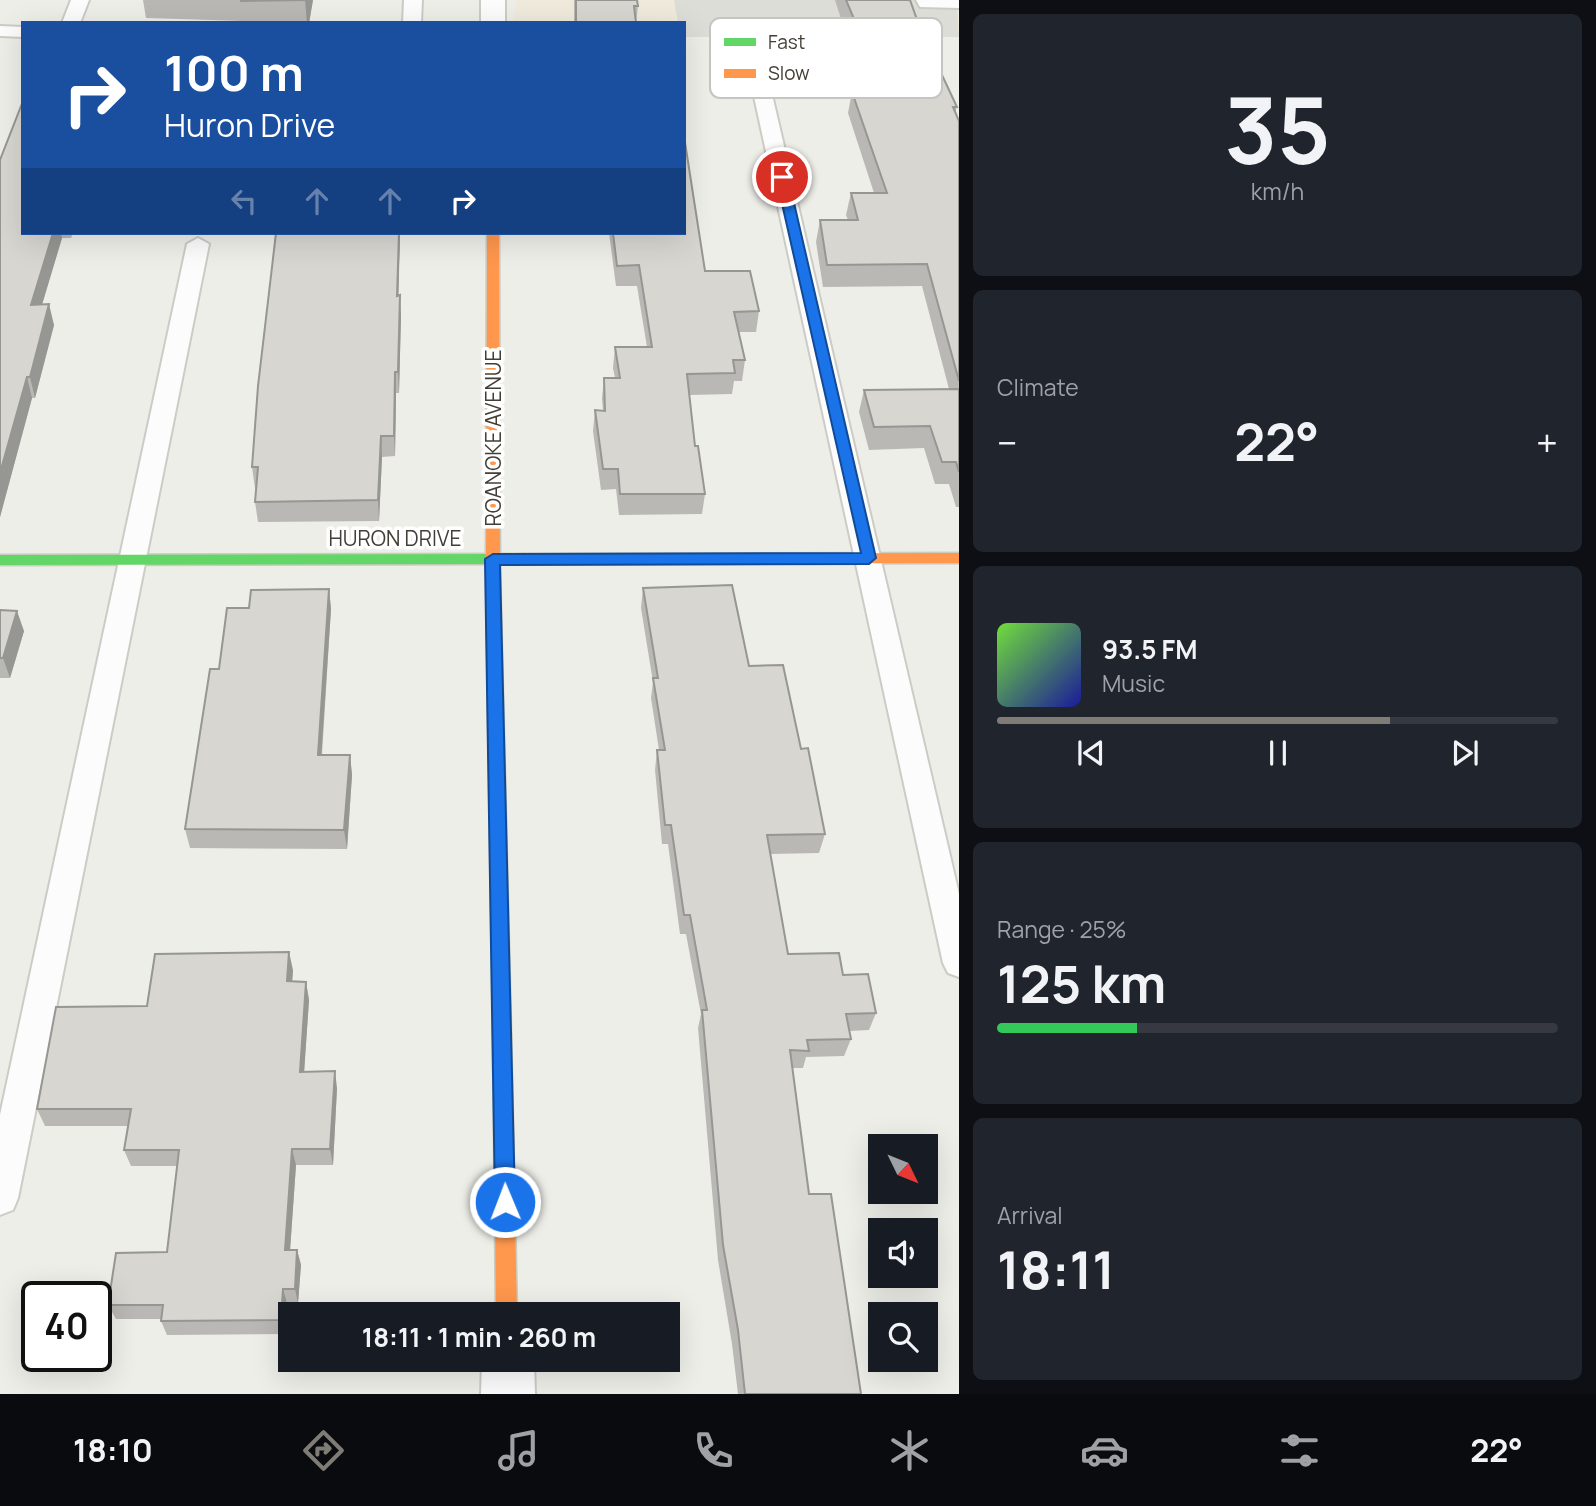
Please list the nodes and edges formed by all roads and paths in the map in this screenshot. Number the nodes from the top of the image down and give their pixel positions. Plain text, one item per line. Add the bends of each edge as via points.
1 (80, 0) edge
2 (413, 0) edge
3 (493, 0) edge
4 (925, 0) edge
5 (959, 2) edge
6 (72, 21) edge
7 (412, 21) edge
8 (493, 21) edge
9 (0, 31) edge
10 (21, 32) edge
11 (764, 98) edge
12 (493, 235) edge
13 (198, 244) dead end
14 (869, 558) junction
15 (959, 558) edge
16 (493, 559) junction
17 (0, 560) edge
18 (134, 560) junction
19 (959, 963) edge
20 (0, 1198) edge
21 (507, 1302) edge
22 (508, 1372) edge
23 (508, 1394) edge

1 - 6 lane
2 - 7 lane
3 - 8 street
4 - 5 lane
9 - 10 lane
11 - 14 lane
12 - 16 street, ROANOKE AVENUE
13 - 18 lane
14 - 15 street, HURON DRIVE
14 - 16 street, HURON DRIVE
14 - 19 lane
16 - 18 street, HURON DRIVE
16 - 21 street, ROANOKE AVENUE
17 - 18 street, HURON DRIVE
18 - 20 lane
22 - 23 street

